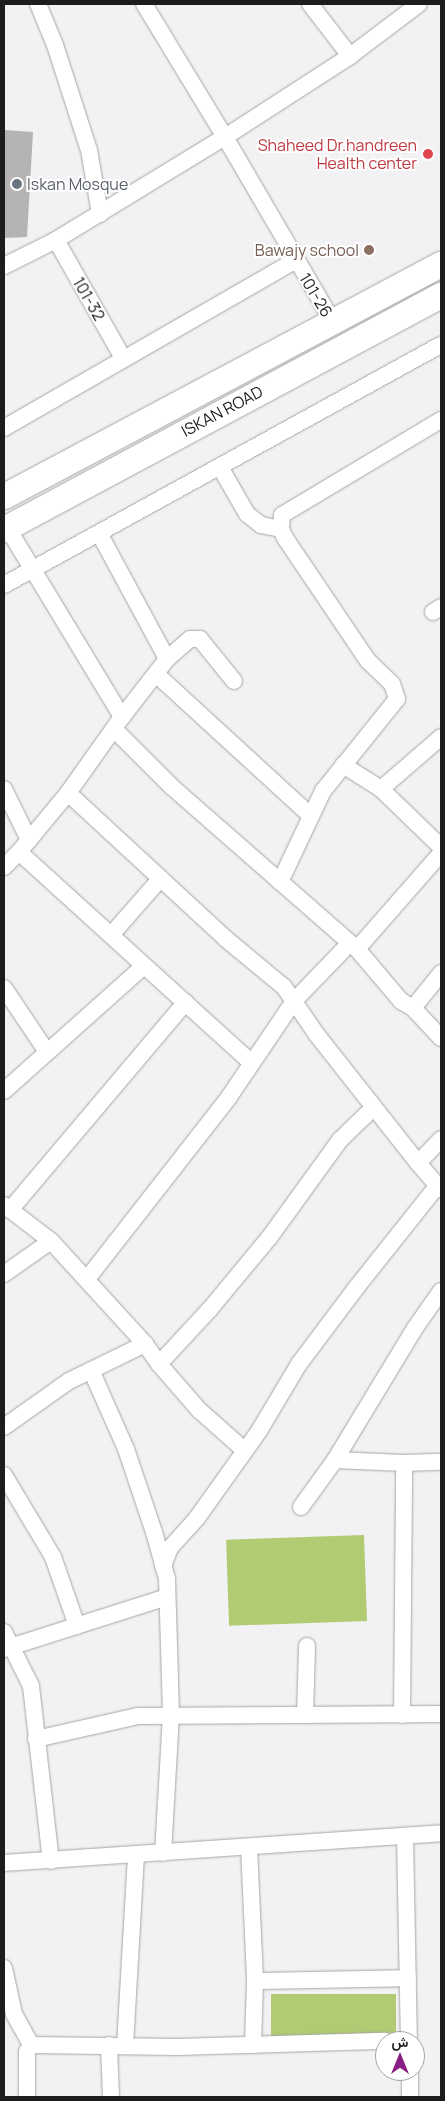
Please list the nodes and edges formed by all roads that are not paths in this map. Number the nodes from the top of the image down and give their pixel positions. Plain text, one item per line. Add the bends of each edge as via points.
1 (38, 4) edge
2 (144, 4) edge
3 (310, 4) edge
4 (419, 4) edge
5 (350, 56) junction
6 (225, 137) junction
7 (100, 214) junction
8 (56, 240) junction
9 (296, 260) junction
10 (441, 264) edge
11 (4, 266) edge
12 (398, 287) junction
13 (441, 295) edge
14 (413, 310) junction
15 (333, 322) junction
16 (441, 346) edge
17 (123, 358) junction
18 (441, 420) edge
19 (4, 428) edge
20 (220, 466) junction
21 (4, 496) edge
22 (6, 528) edge
23 (281, 529) junction
24 (99, 533) junction
25 (34, 569) junction
26 (4, 585) edge
27 (168, 660) junction
28 (156, 674) junction
29 (234, 681) dead end
30 (118, 723) junction
31 (441, 736) edge
32 (343, 765) junction
33 (4, 789) edge
34 (381, 790) junction
35 (68, 792) junction
36 (311, 816) junction
37 (24, 846) junction
38 (441, 847) edge
39 (441, 853) edge
40 (4, 866) edge
41 (161, 878) junction
42 (280, 882) junction
43 (112, 934) junction
44 (353, 946) junction
45 (144, 966) junction
46 (441, 973) edge
47 (4, 988) edge
48 (186, 1002) junction
49 (294, 1002) junction
50 (414, 1008) junction
51 (441, 1038) edge
52 (47, 1052) junction
53 (251, 1062) junction
54 (4, 1091) edge
55 (374, 1107) junction
56 (441, 1139) edge
57 (418, 1164) junction
58 (440, 1187) edge
59 (7, 1208) edge
60 (52, 1241) junction
61 (4, 1274) edge
62 (87, 1279) junction
63 (441, 1291) edge
64 (145, 1344) junction
65 (159, 1364) junction
66 (91, 1370) junction
67 (4, 1427) edge
68 (244, 1450) junction
69 (335, 1460) junction
70 (441, 1462) edge
71 (404, 1463) junction
72 (4, 1475) edge
73 (301, 1507) dead end
74 (163, 1566) junction
75 (167, 1597) junction
76 (77, 1626) junction
77 (4, 1632) edge
78 (307, 1646) dead end
79 (8, 1648) edge
80 (441, 1714) edge
81 (171, 1715) junction
82 (305, 1715) junction
83 (402, 1715) junction
84 (36, 1739) junction
85 (441, 1833) edge
86 (405, 1837) junction
87 (249, 1847) junction
88 (163, 1853) junction
89 (136, 1855) junction
90 (50, 1861) junction
91 (4, 1863) edge
92 (4, 1968) edge
93 (408, 1978) junction
94 (255, 1981) junction
95 (409, 2031) edge
96 (375, 2041) edge
97 (31, 2045) junction
98 (253, 2045) junction
99 (117, 2046) junction
100 (410, 2081) edge
101 (27, 2097) edge
102 (111, 2097) edge
103 (410, 2097) edge

1 - 7 street via 55,45 89,150
2 - 6 street, 101-26
3 - 5 street
4 - 5 street
5 - 6 street
6 - 7 street
6 - 9 street, 101-26
7 - 8 street
8 - 11 street
8 - 17 street, 101-32
9 - 15 street, 101-26
9 - 17 street
10 - 12 main road, ISKAN ROAD
12 - 14 main road
12 - 15 main road, ISKAN ROAD
13 - 14 main road, ISKAN ROAD
14 - 22 main road, ISKAN ROAD
15 - 21 main road, ISKAN ROAD
16 - 20 street
17 - 19 street
18 - 23 street via 282,514
20 - 23 street via 248,514 261,525
20 - 24 street
22 - 25 street
23 - 32 street via 368,661 392,684 397,699
24 - 25 street
24 - 27 street
25 - 26 street
25 - 30 street
27 - 28 street
27 - 29 street via 190,639 200,639
28 - 30 street
28 - 36 street
30 - 35 street
30 - 42 street via 172,788
31 - 34 street
32 - 34 street
32 - 36 street via 323,791
33 - 37 street
34 - 38 street
35 - 37 street
35 - 41 street
36 - 42 street
37 - 40 street
37 - 43 street
39 - 44 street
41 - 43 street
41 - 49 street via 226,939 284,987
42 - 44 street
43 - 45 street
44 - 49 street
44 - 50 street via 401,1001
45 - 48 street
45 - 52 street
46 - 50 street
47 - 52 street
48 - 53 street
48 - 59 street
49 - 53 street
49 - 55 street
50 - 51 street
52 - 54 street
53 - 62 street via 229,1097
55 - 57 street
55 - 65 street via 340,1140 269,1238
56 - 57 street
57 - 58 street
58 - 68 street via 356,1288 300,1364
59 - 60 street
60 - 61 street
60 - 62 street
62 - 64 street
63 - 69 street
64 - 65 street
64 - 66 street
65 - 68 street via 199,1410
66 - 67 street via 55,1389
66 - 74 street via 126,1448
68 - 74 street via 197,1518 170,1548
69 - 71 street
69 - 73 street
70 - 71 street
71 - 83 street
72 - 76 street via 53,1557
74 - 75 street
75 - 76 street
75 - 81 street
76 - 79 street
77 - 79 street
78 - 82 street
79 - 84 street via 31,1686
80 - 83 street
81 - 82 street
81 - 84 street via 138,1716
81 - 88 street
82 - 83 street
84 - 90 street
85 - 86 street
86 - 87 street
86 - 93 street
87 - 88 street
87 - 94 street
88 - 89 street
89 - 90 street
89 - 99 street
90 - 91 street
92 - 97 street via 14,2014
93 - 94 street
93 - 95 street
94 - 98 street
96 - 98 street
97 - 99 street
97 - 101 street via 27,2052
98 - 99 street
99 - 102 street
100 - 103 street

